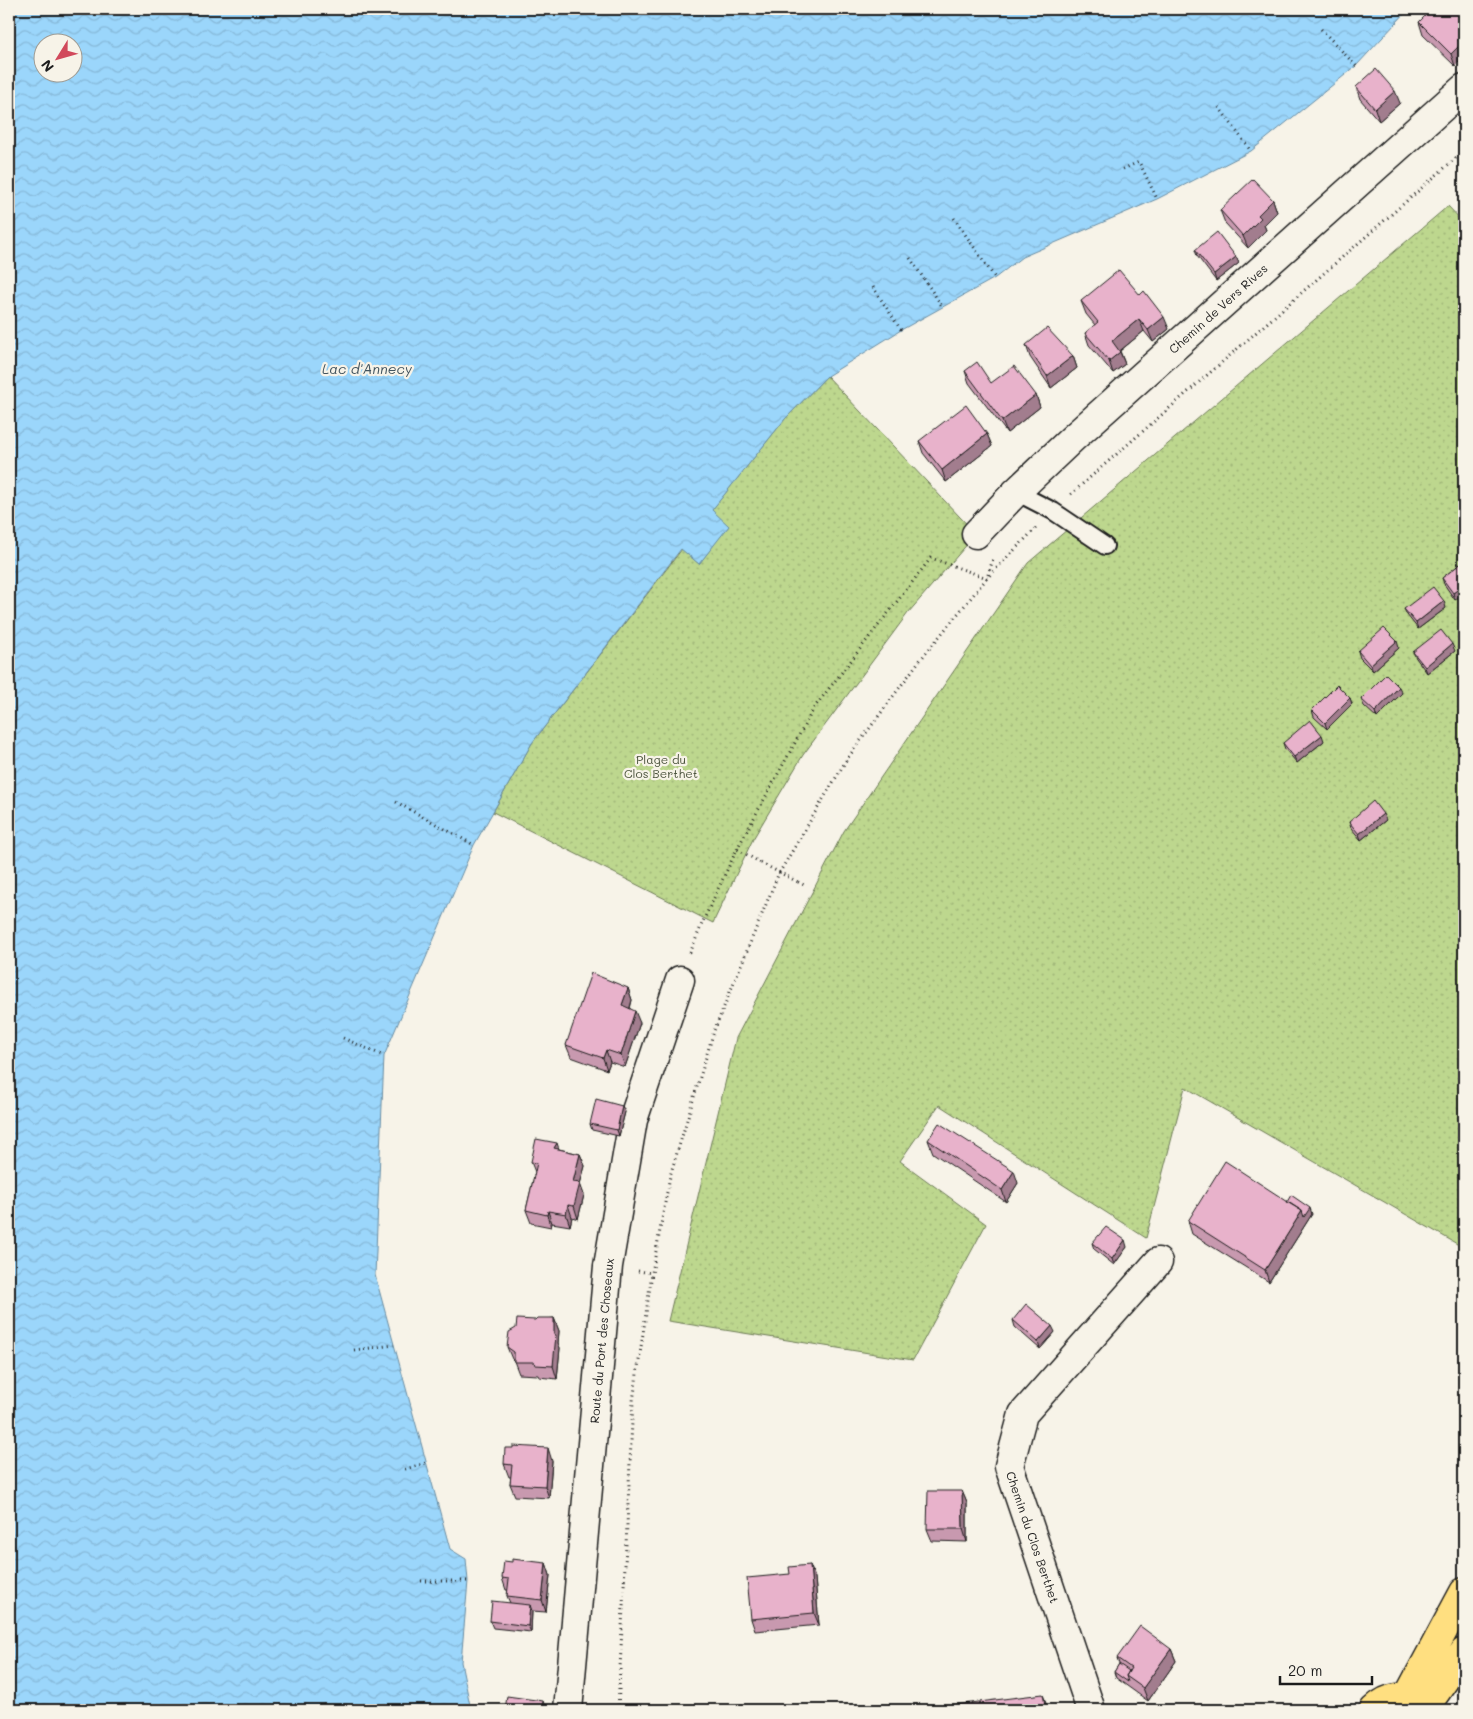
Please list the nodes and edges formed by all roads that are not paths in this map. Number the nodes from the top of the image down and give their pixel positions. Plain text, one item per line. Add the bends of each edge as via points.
1 (1464, 88) edge
2 (1016, 492) junction
3 (976, 534) dead end
4 (1105, 546) dead end
5 (680, 980) road end
6 (1158, 1262) dead end
7 (1464, 1592) edge
8 (1464, 1652) edge
9 (1419, 1706) edge
10 (568, 1710) edge
11 (1091, 1710) edge
12 (1374, 1710) edge

1 - 2 street, Chemin de Vers Rives
2 - 3 street, Chemin de Vers Rives
2 - 4 lane via 1053,511
5 - 10 street, Route du Port des Choseaux via 633,1120 608,1266
6 - 11 street, Chemin du Clos Berthet via 1022,1414 1009,1466
7 - 9 main road
8 - 9 main road
9 - 12 main road via 1394,1698 1381,1702

